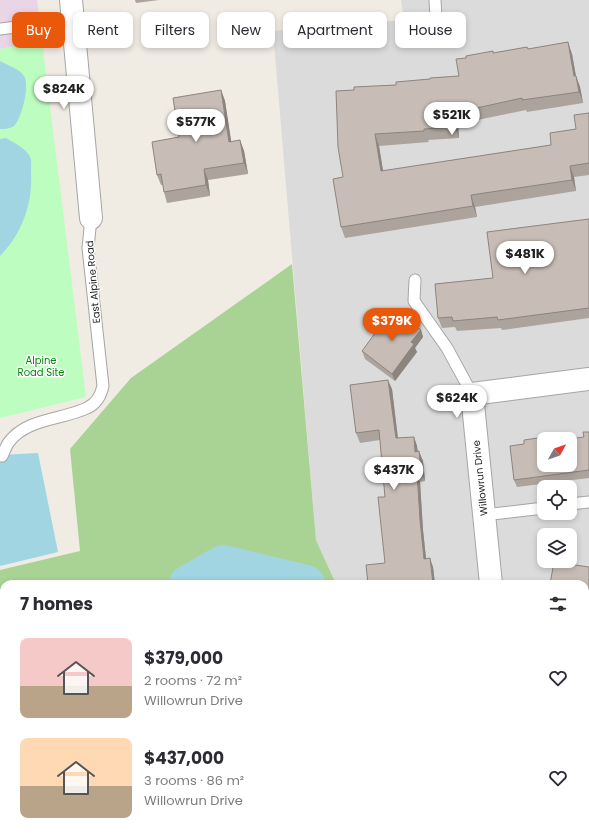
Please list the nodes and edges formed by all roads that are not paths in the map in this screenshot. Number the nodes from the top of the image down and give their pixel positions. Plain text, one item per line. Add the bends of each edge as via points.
1 (435, 0) edge
2 (72, 10) edge
3 (436, 12) edge
4 (0, 29) edge
5 (91, 218) joint
6 (415, 280) dead end
7 (589, 379) edge
8 (472, 394) junction
9 (2, 456) dead end
10 (589, 502) edge
11 (577, 503) edge
12 (537, 509) edge
13 (484, 515) junction
14 (491, 580) edge

1 - 3 lane
2 - 4 lane
2 - 5 street, East Alpine Road
5 - 9 lane, East Alpine Road via 88,248 103,386 100,396 88,408 36,423 8,443
6 - 8 lane via 414,301 447,348
7 - 8 street
8 - 13 street, Willowrun Drive
10 - 11 lane
12 - 13 lane
13 - 14 street, Willowrun Drive

